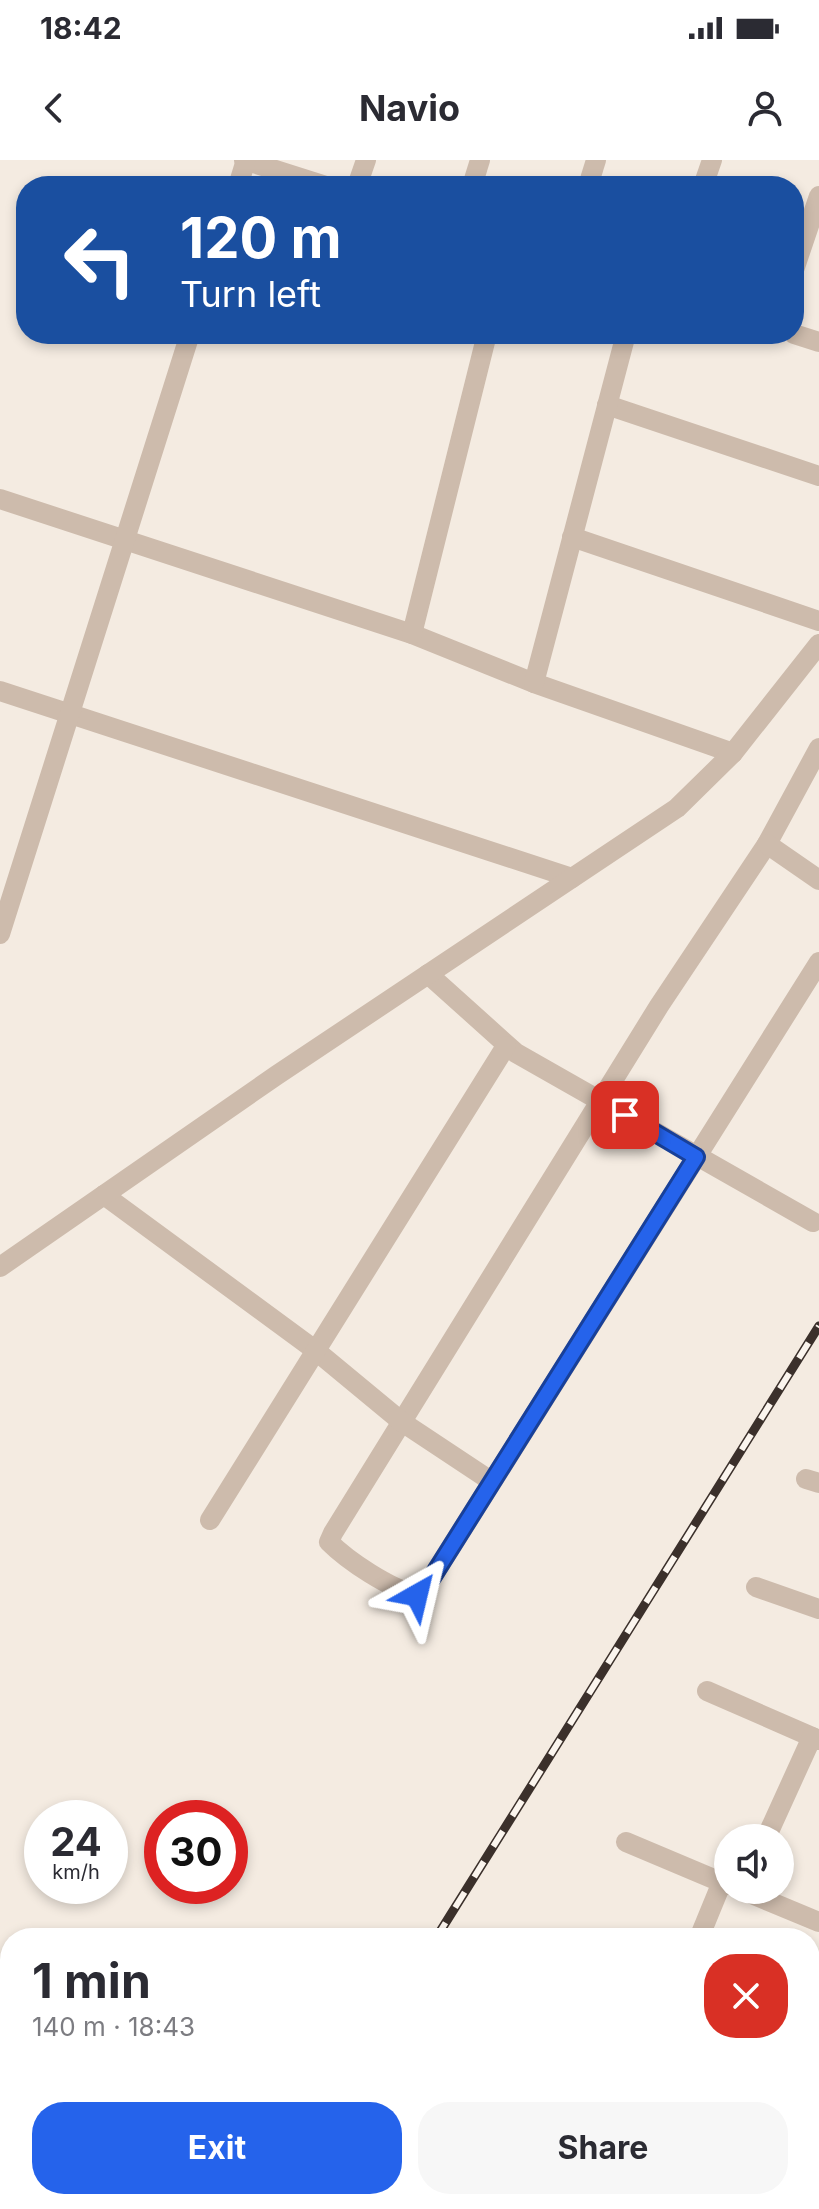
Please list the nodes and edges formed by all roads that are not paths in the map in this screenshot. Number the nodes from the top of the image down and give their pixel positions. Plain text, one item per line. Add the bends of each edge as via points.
1 (245, 160) edge
2 (295, 176) edge
3 (819, 196) edge
4 (804, 240) edge
5 (187, 344) edge
6 (484, 344) edge
7 (623, 344) edge
8 (607, 405) junction
9 (819, 476) edge
10 (0, 499) edge
11 (572, 537) junction
12 (124, 539) junction
13 (819, 621) edge
14 (412, 634) junction
15 (819, 644) edge
16 (812, 667) edge
17 (534, 683) junction
18 (0, 691) edge
19 (69, 712) junction
20 (819, 748) edge
21 (733, 753) junction
22 (767, 844) junction
23 (572, 878) junction
24 (819, 880) edge
25 (0, 934) edge
26 (819, 962) edge
27 (428, 974) junction
28 (506, 1046) junction
29 (601, 1101) junction
30 (696, 1157) junction
31 (104, 1195) junction
32 (813, 1222) dead end
33 (0, 1267) edge
34 (315, 1350) junction
35 (402, 1422) junction
36 (491, 1481) junction
37 (210, 1520) dead end
38 (756, 1587) dead end
39 (819, 1609) edge
40 (707, 1691) dead end
41 (815, 1739) edge
42 (773, 1824) edge
43 (626, 1842) dead end
44 (714, 1879) edge
45 (715, 1904) edge
46 (776, 1904) edge
47 (819, 1922) edge
48 (704, 1928) edge

1 - 2 street
3 - 4 street
5 - 12 street
6 - 14 street
7 - 8 street
8 - 9 street
8 - 11 street
10 - 12 street
11 - 13 street
11 - 17 street
12 - 14 street
12 - 19 street
14 - 17 street
15 - 16 street
16 - 21 street
17 - 21 street
18 - 19 street
19 - 23 street
19 - 25 street
20 - 22 street
21 - 23 street via 677,808
22 - 24 street
22 - 29 street
23 - 27 street
26 - 30 street
27 - 28 street
27 - 31 street
28 - 29 street
28 - 34 street
29 - 30 street
29 - 35 street
30 - 32 street
30 - 36 street
31 - 33 street
31 - 34 street
34 - 35 street
34 - 37 street
35 - 36 street
35 - 36 street via 329,1542 340,1553 417,1595
38 - 39 street
40 - 41 street
41 - 42 street
43 - 44 street
45 - 48 street
46 - 47 street

